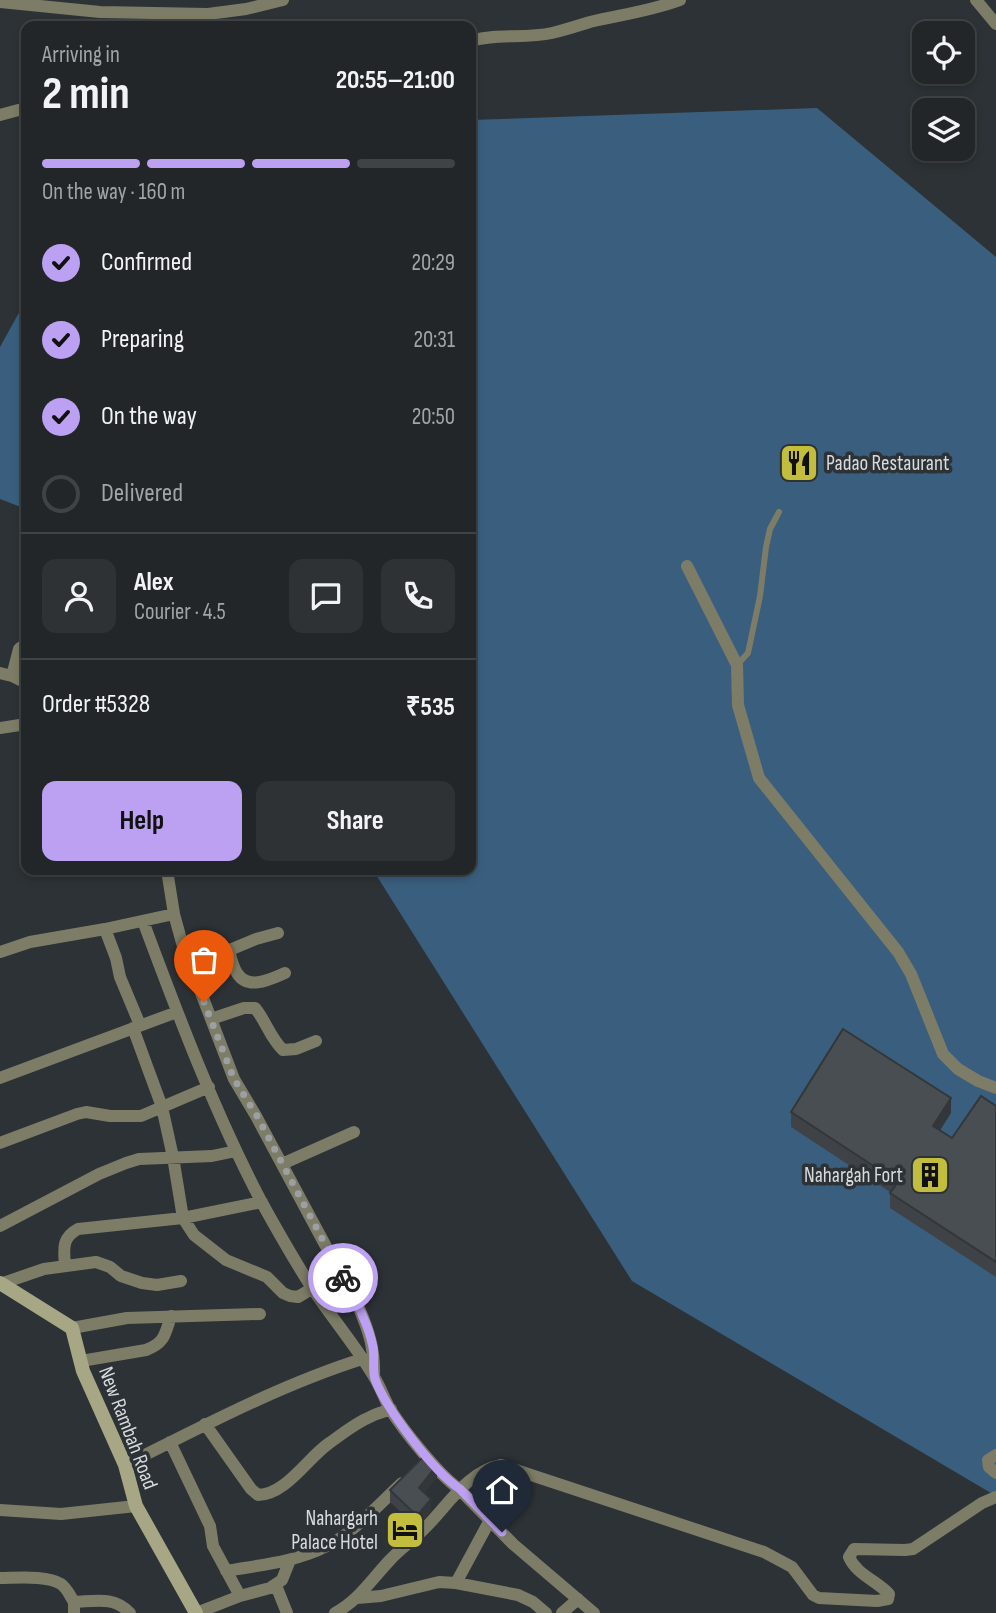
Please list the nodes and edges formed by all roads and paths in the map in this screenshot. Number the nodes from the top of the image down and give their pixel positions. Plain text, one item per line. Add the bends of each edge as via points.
1 (283, 0) edge
2 (680, 0) edge
3 (976, 0) edge
4 (0, 2) edge
5 (996, 24) edge
6 (476, 40) edge
7 (21, 109) edge
8 (0, 115) edge
9 (779, 512) dead end
10 (687, 566) dead end
11 (21, 648) edge
12 (737, 666) junction
13 (6, 675) edge
14 (21, 725) edge
15 (0, 728) edge
16 (168, 875) edge
17 (174, 914) junction
18 (143, 921) junction
19 (105, 929) junction
20 (278, 933) dead end
21 (229, 951) junction
22 (0, 952) edge
23 (191, 966) junction
24 (285, 973) dead end
25 (177, 1012) junction
26 (211, 1019) junction
27 (137, 1026) junction
28 (316, 1041) dead end
29 (0, 1078) edge
30 (209, 1087) junction
31 (996, 1088) edge
32 (162, 1107) junction
33 (354, 1132) dead end
34 (0, 1143) edge
35 (236, 1151) junction
36 (173, 1157) junction
37 (282, 1164) junction
38 (262, 1202) junction
39 (183, 1218) junction
40 (0, 1226) edge
41 (65, 1266) junction
42 (181, 1281) dead end
43 (0, 1284) edge
44 (313, 1288) junction
45 (260, 1314) dead end
46 (171, 1316) junction
47 (72, 1328) junction
48 (362, 1359) junction
49 (80, 1361) junction
50 (374, 1376) junction
51 (391, 1409) junction
52 (205, 1424) junction
53 (170, 1442) junction
54 (996, 1455) edge
55 (125, 1465) junction
56 (419, 1466) junction
57 (996, 1473) edge
58 (460, 1489) junction
59 (996, 1497) edge
60 (135, 1506) junction
61 (0, 1510) edge
62 (490, 1520) junction
63 (290, 1560) junction
64 (226, 1571) junction
65 (0, 1578) edge
66 (456, 1583) junction
67 (270, 1588) junction
68 (240, 1596) junction
69 (357, 1598) junction
70 (578, 1599) junction
71 (74, 1607) edge
72 (130, 1613) edge
73 (196, 1613) edge
74 (287, 1613) edge
75 (335, 1613) edge
76 (547, 1613) edge
77 (562, 1613) edge
78 (594, 1613) edge

1 - 4 street via 208,14 100,12
2 - 6 street via 552,33
3 - 5 street
7 - 8 street
9 - 12 lane via 766,547 748,653
10 - 12 street
11 - 13 street
12 - 31 street via 738,705 759,778 898,952 943,1054 958,1069
14 - 15 street
16 - 17 street
17 - 18 street
17 - 23 street
18 - 19 street
18 - 25 street
19 - 22 street
19 - 27 street
20 - 21 street
21 - 23 street
21 - 24 street via 237,974 245,981 265,982
23 - 26 street
25 - 27 street
25 - 30 street
26 - 28 street via 244,1007 255,1008 274,1043 283,1050
26 - 37 street via 234,1079
27 - 29 street
27 - 32 street
30 - 32 street
30 - 35 street
32 - 34 street via 141,1116 77,1114
32 - 36 street
33 - 37 street
35 - 36 street
35 - 38 street
36 - 39 street
36 - 40 street via 126,1163
37 - 50 street via 368,1328
38 - 39 street
38 - 44 street
39 - 41 street via 78,1229 69,1233 64,1245
39 - 44 street via 194,1235 214,1251 267,1277 283,1293 298,1297
41 - 42 street via 96,1262 142,1283
41 - 43 street
43 - 47 street
44 - 48 street
45 - 46 street
46 - 47 street
46 - 49 street via 164,1339 156,1347
47 - 49 street, New Rambah Road
48 - 50 street
48 - 52 street
49 - 55 street, New Rambah Road
50 - 51 street
51 - 52 street via 369,1417 325,1446 285,1484 265,1495 251,1489
51 - 56 street
52 - 53 street
53 - 55 street
53 - 64 street
54 - 57 street via 988,1460
55 - 60 street, New Rambah Road
56 - 58 street
56 - 63 street via 354,1528 330,1545
58 - 59 street via 481,1472 501,1465 764,1552 792,1567 813,1595 825,1600 877,1601 888,1599 889,1594 853,1566 849,1557 855,1549 913,1549
58 - 62 street
58 - 69 street
60 - 61 street via 61,1514
60 - 73 street, New Rambah Road
62 - 66 street
62 - 70 street
63 - 64 street
63 - 67 street via 282,1580
64 - 68 street
65 - 71 street via 47,1579 61,1584
66 - 69 street via 439,1582
66 - 76 street via 518,1595
67 - 68 street
67 - 74 street via 277,1588
68 - 73 street
69 - 75 street
70 - 77 street
70 - 78 street
71 - 72 street via 112,1601

